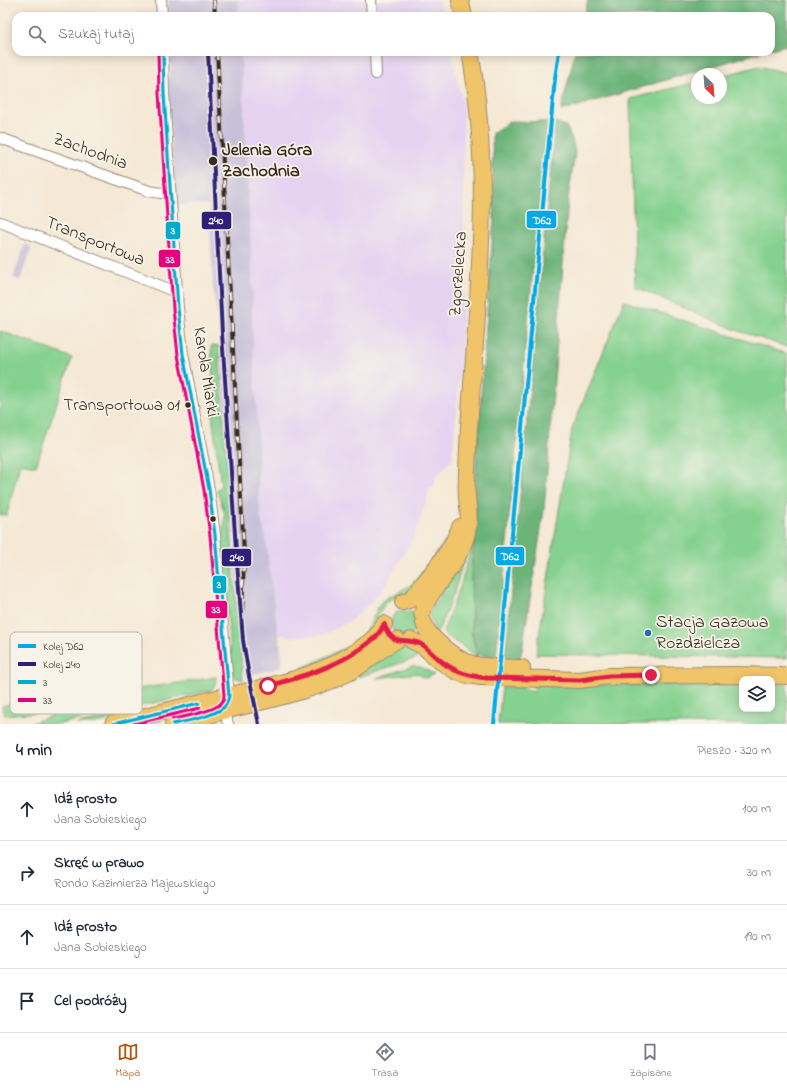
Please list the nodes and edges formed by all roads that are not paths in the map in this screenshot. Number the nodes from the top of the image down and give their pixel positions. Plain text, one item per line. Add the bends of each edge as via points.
1 (162, 0) edge
2 (371, 0) edge
3 (460, 0) edge
4 (162, 12) edge
5 (372, 12) edge
6 (463, 12) edge
7 (163, 56) edge
8 (375, 56) edge
9 (471, 56) edge
10 (376, 74) dead end
11 (0, 138) edge
12 (170, 191) junction
13 (0, 222) edge
14 (177, 290) junction
15 (467, 498) junction
16 (403, 602) junction
17 (423, 618) junction
18 (384, 624) junction
19 (404, 640) junction
20 (609, 676) junction
21 (787, 676) edge
22 (227, 710) edge
23 (113, 724) edge
24 (173, 724) edge

1 - 4 street
2 - 5 street
3 - 6 main road
7 - 12 street, Karola Miarki
8 - 10 street
9 - 15 main road, Zgorzelecka via 478,116 482,222 468,436
11 - 12 street, Zachodnia via 149,191
12 - 14 street, Karola Miarki
13 - 14 street, Transportowa via 171,290
14 - 22 street, Karola Miarki via 183,354 209,489 215,535
15 - 16 main road, Zgorzelecka via 455,539 414,596
15 - 17 main road, Zgorzelecka via 470,515 466,538 450,568 424,605
16 - 17 main road via 412,604 420,610
16 - 18 main road via 389,609
17 - 19 main road via 420,634 416,638
17 - 20 main road via 429,634 459,659 472,664 580,671
18 - 19 main road via 391,637
18 - 22 main road via 379,634 348,657
19 - 20 main road via 423,646 454,670 474,677 580,680
19 - 22 main road via 388,646 348,673 324,684
20 - 21 main road
22 - 23 main road
22 - 24 main road

